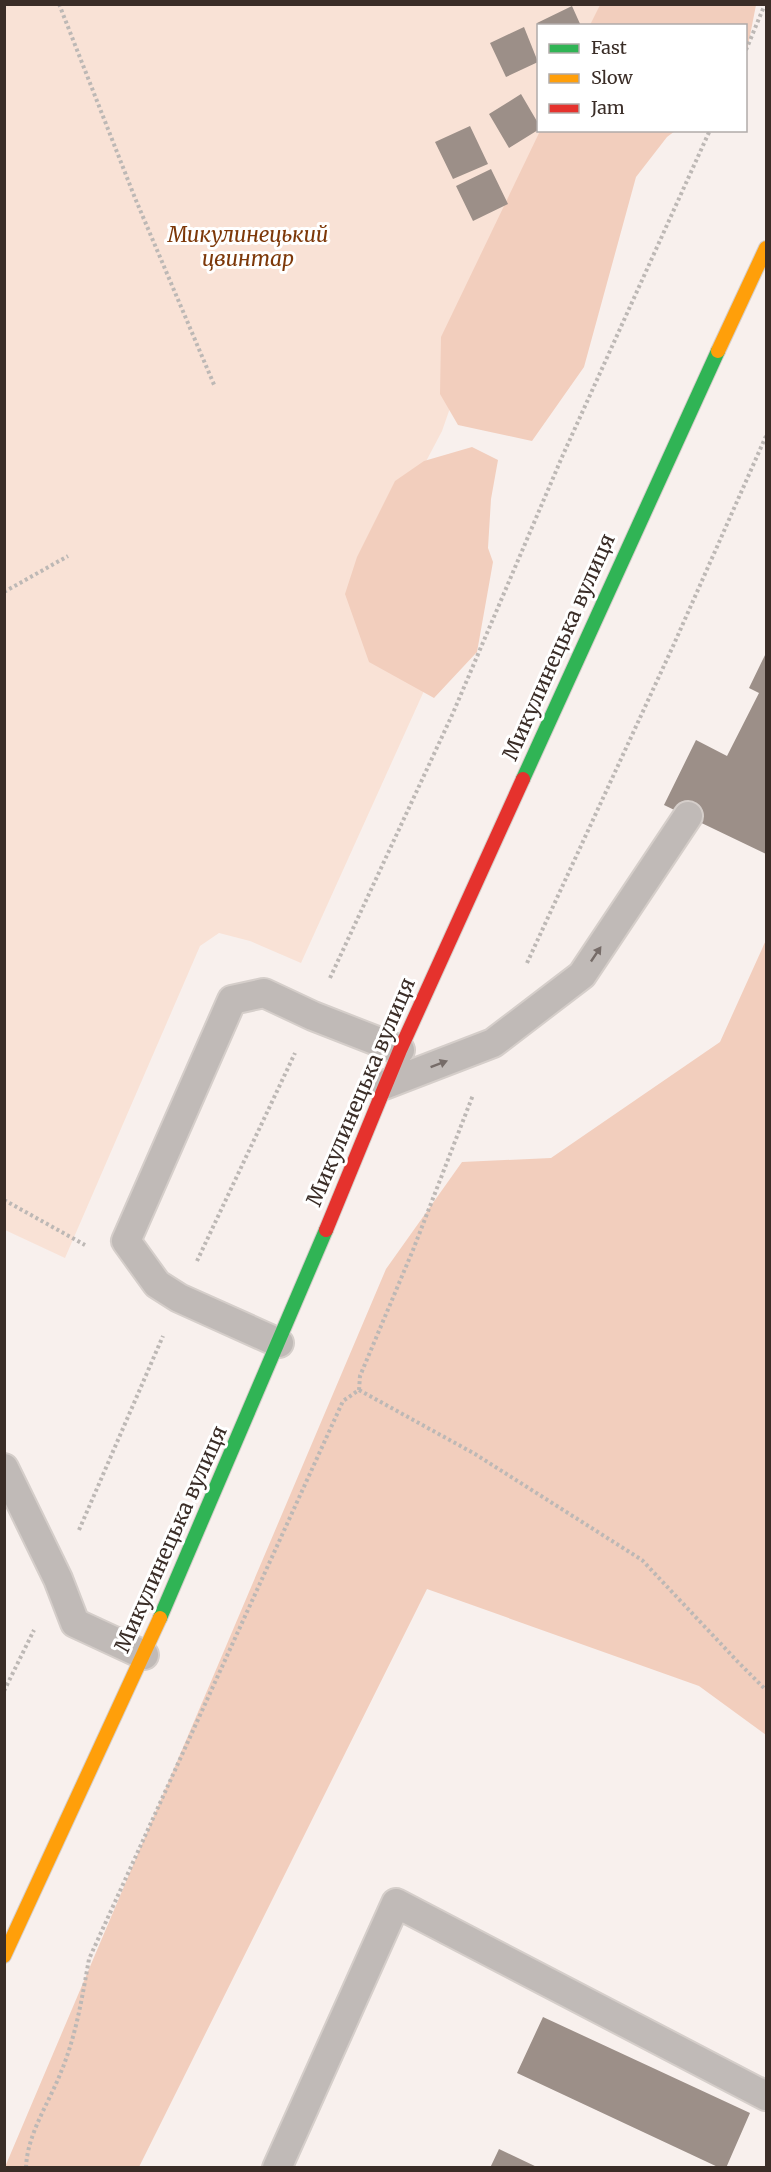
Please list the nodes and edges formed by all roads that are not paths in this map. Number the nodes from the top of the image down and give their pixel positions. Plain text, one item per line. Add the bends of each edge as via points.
1 (766, 248) edge
2 (688, 816) dead end
3 (400, 1050) junction
4 (384, 1085) junction
5 (279, 1343) junction
6 (4, 1468) edge
7 (144, 1655) junction
8 (4, 1956) edge
9 (766, 2096) edge
10 (277, 2168) edge

1 - 3 main road, Микулинецька вулиця
4 -> 2 lane via 493,1043 582,975
3 - 4 main road, Микулинецька вулиця
3 - 5 lane via 264,993 232,1000 126,1241 157,1284 179,1298
4 - 5 main road, Микулинецька вулиця
5 - 7 main road, Микулинецька вулиця
6 - 7 lane via 75,1623
7 - 8 main road, Микулинецька вулиця
9 - 10 lane via 396,1903

